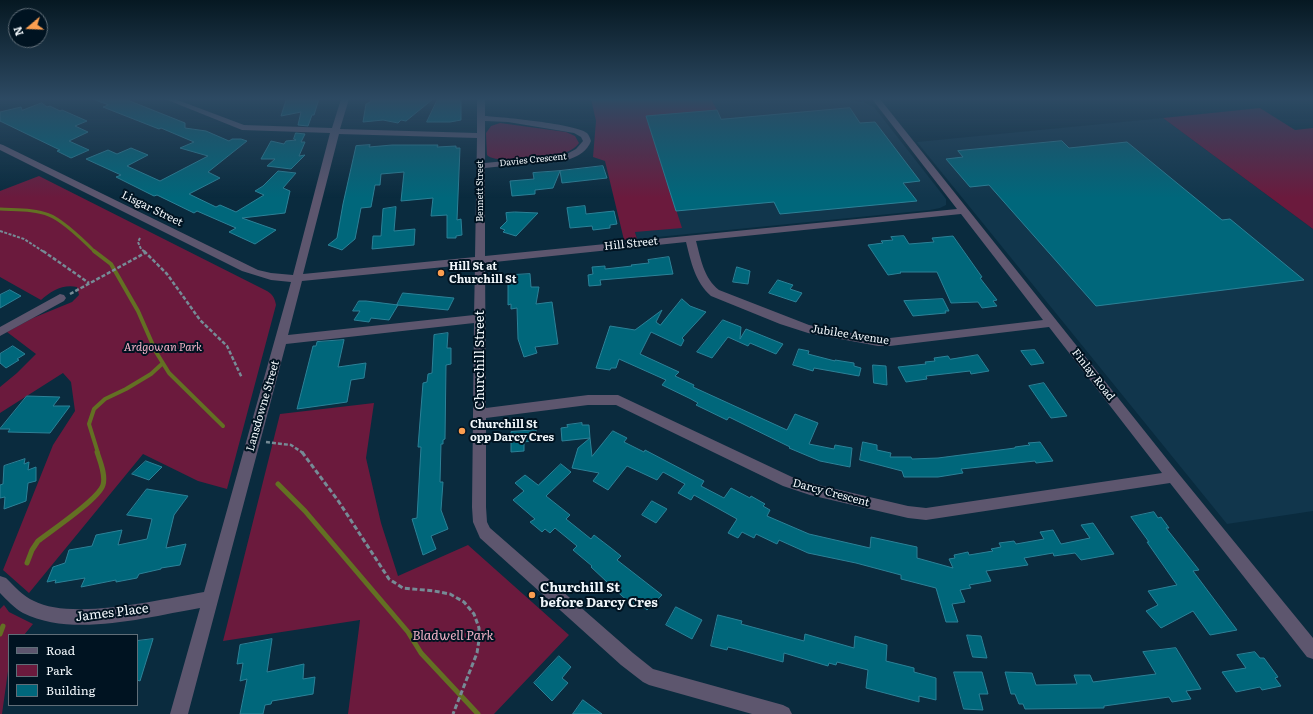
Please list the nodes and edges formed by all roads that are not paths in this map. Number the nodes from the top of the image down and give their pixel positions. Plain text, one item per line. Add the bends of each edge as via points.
1 (335, 132) edge
2 (373, 132) edge
3 (480, 132) edge
4 (580, 132) edge
5 (903, 132) edge
6 (480, 136) junction
7 (0, 147) edge
8 (480, 166) junction
9 (964, 211) junction
10 (690, 238) junction
11 (480, 260) junction
12 (297, 278) junction
13 (60, 298) road end
14 (480, 318) junction
15 (1052, 323) junction
16 (0, 332) edge
17 (281, 340) junction
18 (480, 414) junction
19 (1174, 477) junction
20 (0, 583) edge
21 (211, 599) junction
22 (1313, 651) edge
23 (179, 714) edge
24 (783, 714) edge

1 - 12 street, Lansdowne Street
2 - 6 street
3 - 6 street, Bennett Street
4 - 8 street, Davies Crescent via 584,134 587,141 585,147 579,153 568,157
5 - 9 street, Finlay Road
6 - 8 street, Bennett Street
7 - 12 street, Lisgar Street via 252,272 268,278
8 - 11 street, Bennett Street
9 - 10 street, Hill Street
9 - 15 street, Finlay Road
10 - 11 street, Hill Street
10 - 15 street, Jubilee Avenue via 708,288 808,329 890,342
11 - 12 street, Hill Street
11 - 14 street, Churchill Street
12 - 17 street, Lansdowne Street
13 - 16 street
14 - 17 street
14 - 18 street, Churchill Street
15 - 19 street, Finlay Road
17 - 21 street, Lansdowne Street
18 - 19 street, Darcy Crescent via 588,400 618,400 788,482 908,512 926,514
18 - 24 street, Churchill Street via 479,507 480,522 485,533 648,676
19 - 22 street, Finlay Road
20 - 21 street, James Place via 32,609 66,617 101,616
21 - 23 street, Lansdowne Street

